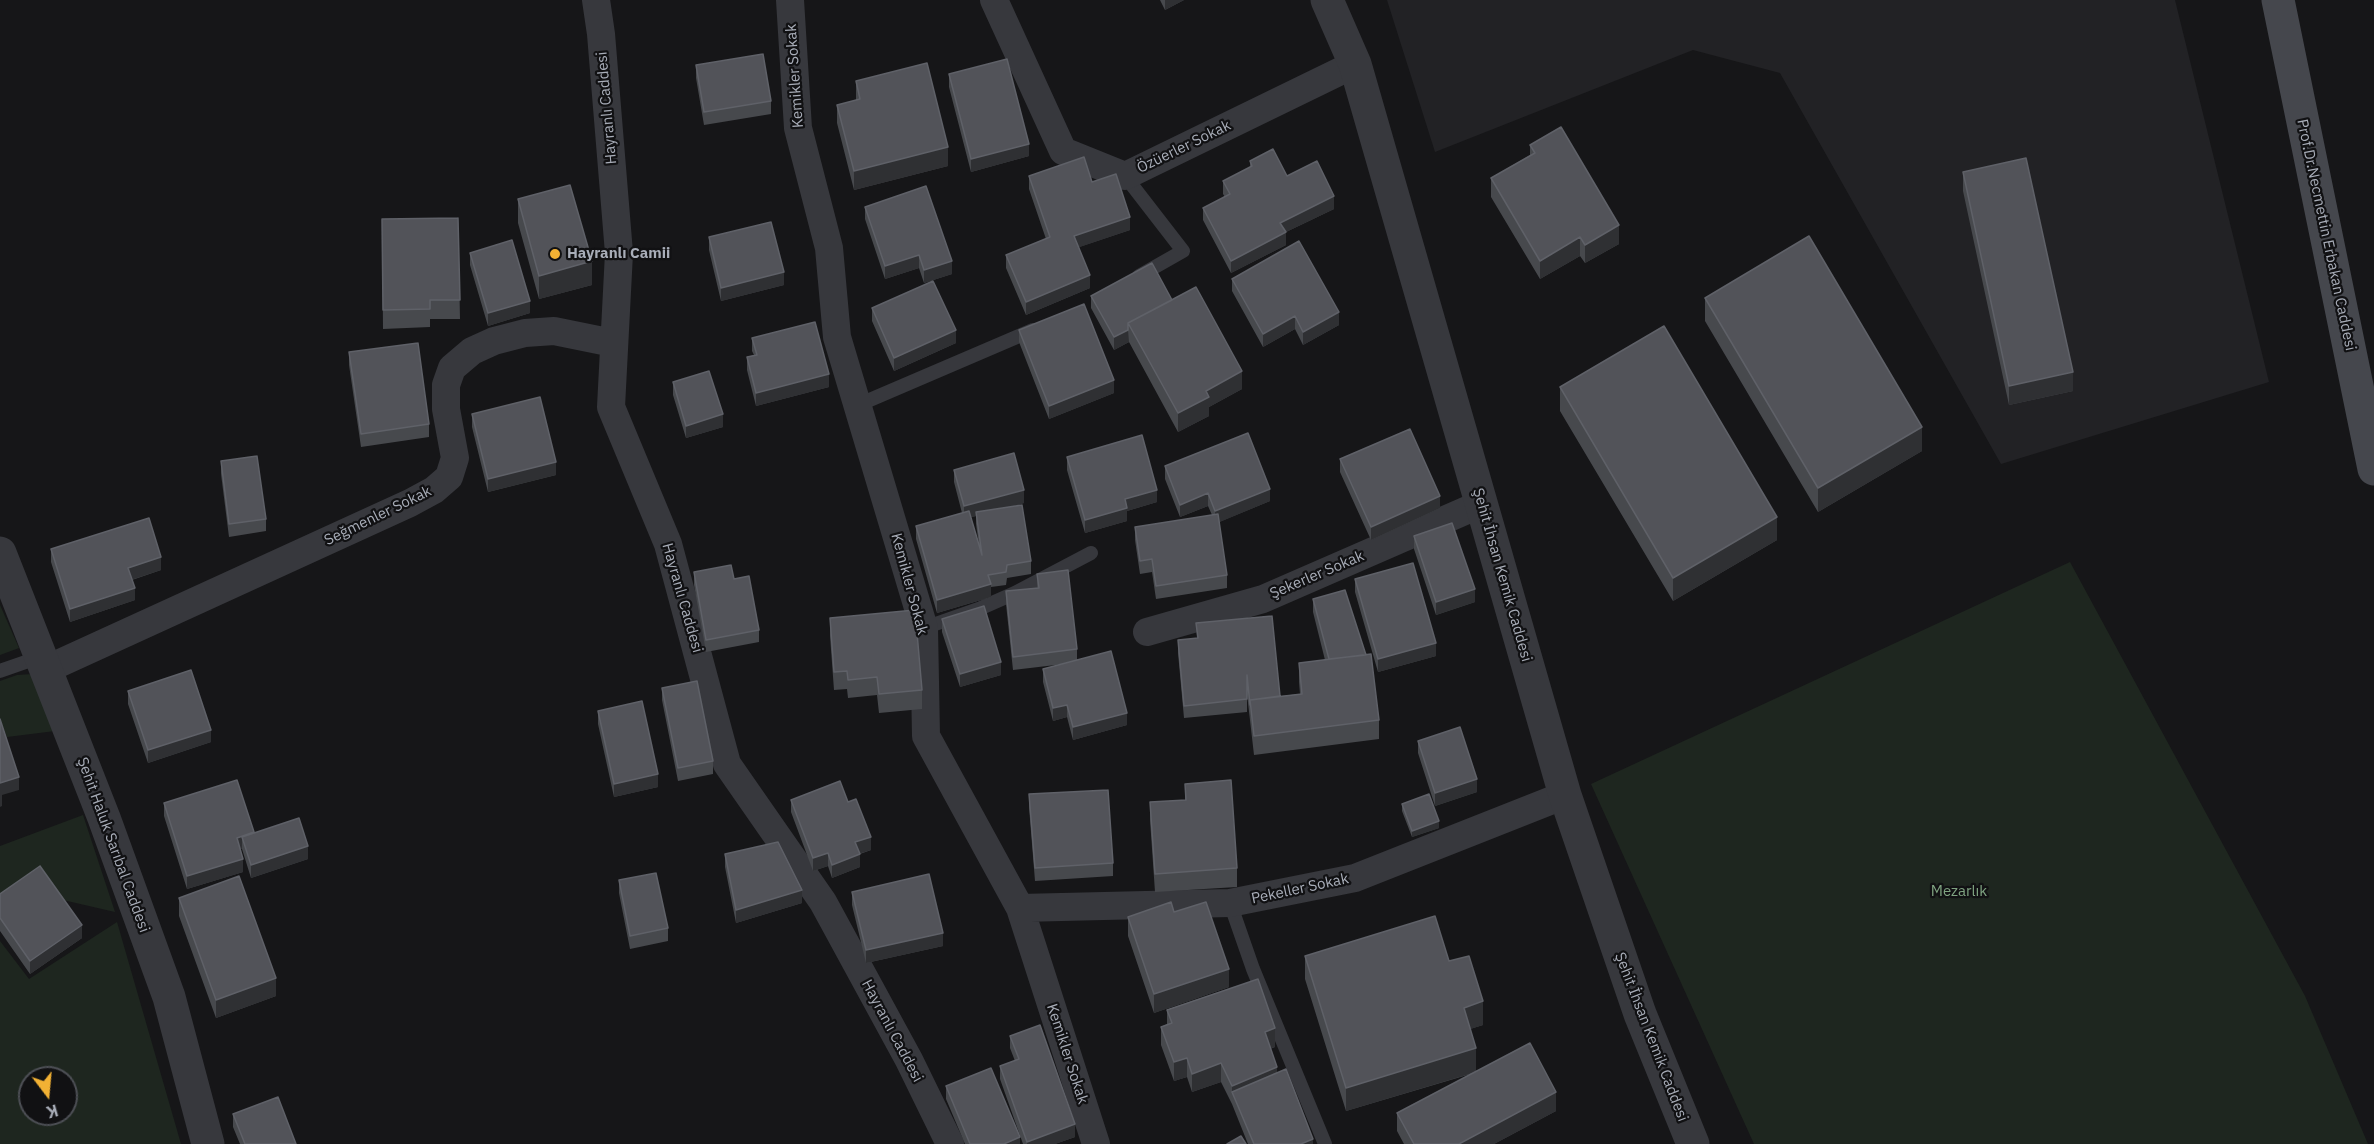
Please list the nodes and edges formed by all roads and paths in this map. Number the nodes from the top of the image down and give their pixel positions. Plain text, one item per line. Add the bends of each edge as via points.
1 (596, 0) edge
2 (790, 0) edge
3 (994, 0) edge
4 (1327, 0) edge
5 (2278, 0) edge
6 (1355, 64) junction
7 (1125, 176) junction
8 (1131, 280) edge
9 (1049, 322) edge
10 (613, 343) junction
11 (858, 405) junction
12 (2374, 470) edge
13 (1481, 504) junction
14 (0, 553) edge
15 (1091, 553) dead end
16 (924, 628) junction
17 (1147, 632) dead end
18 (45, 663) junction
19 (0, 671) edge
20 (1565, 795) junction
21 (1230, 903) junction
22 (1020, 908) junction
23 (208, 1144) edge
24 (950, 1144) edge
25 (1096, 1144) edge
26 (1325, 1144) edge
27 (1693, 1144) edge

1 - 10 street, Hayranlı Caddesi via 619,253
2 - 11 street, Kemikler Sokak via 798,128 829,248 837,337
3 - 7 street, Özüerler Sokak via 1063,151
4 - 6 street, Şehit İhsan Kemik Caddesi
5 - 12 main road, Prof.Dr.Necmettin Erbakan Caddesi
6 - 7 street, Özüerler Sokak
6 - 13 street, Şehit İhsan Kemik Caddesi
7 - 8 lane via 1183,251
9 - 11 lane
10 - 18 street, Seğmenler Sokak via 535,332 494,340 472,351 452,368 446,385 455,458 449,477 434,490
10 - 24 street, Hayranlı Caddesi via 610,407 668,544 727,764 823,902
11 - 16 street, Kemikler Sokak
13 - 17 street, Şekerler Sokak via 1263,599
13 - 20 street, Şehit İhsan Kemik Caddesi
14 - 18 street, Şehit Haluk Sarıbal Caddesi
15 - 16 lane via 1015,593
16 - 22 street, Kemikler Sokak via 926,736
18 - 19 lane
18 - 23 street, Şehit Haluk Sarıbal Caddesi via 169,997
20 - 21 street, Pekeller Sokak via 1355,878
20 - 27 street, Şehit İhsan Kemik Caddesi via 1640,1014
21 - 22 street, Pekeller Sokak
21 - 26 lane
22 - 25 street, Kemikler Sokak

